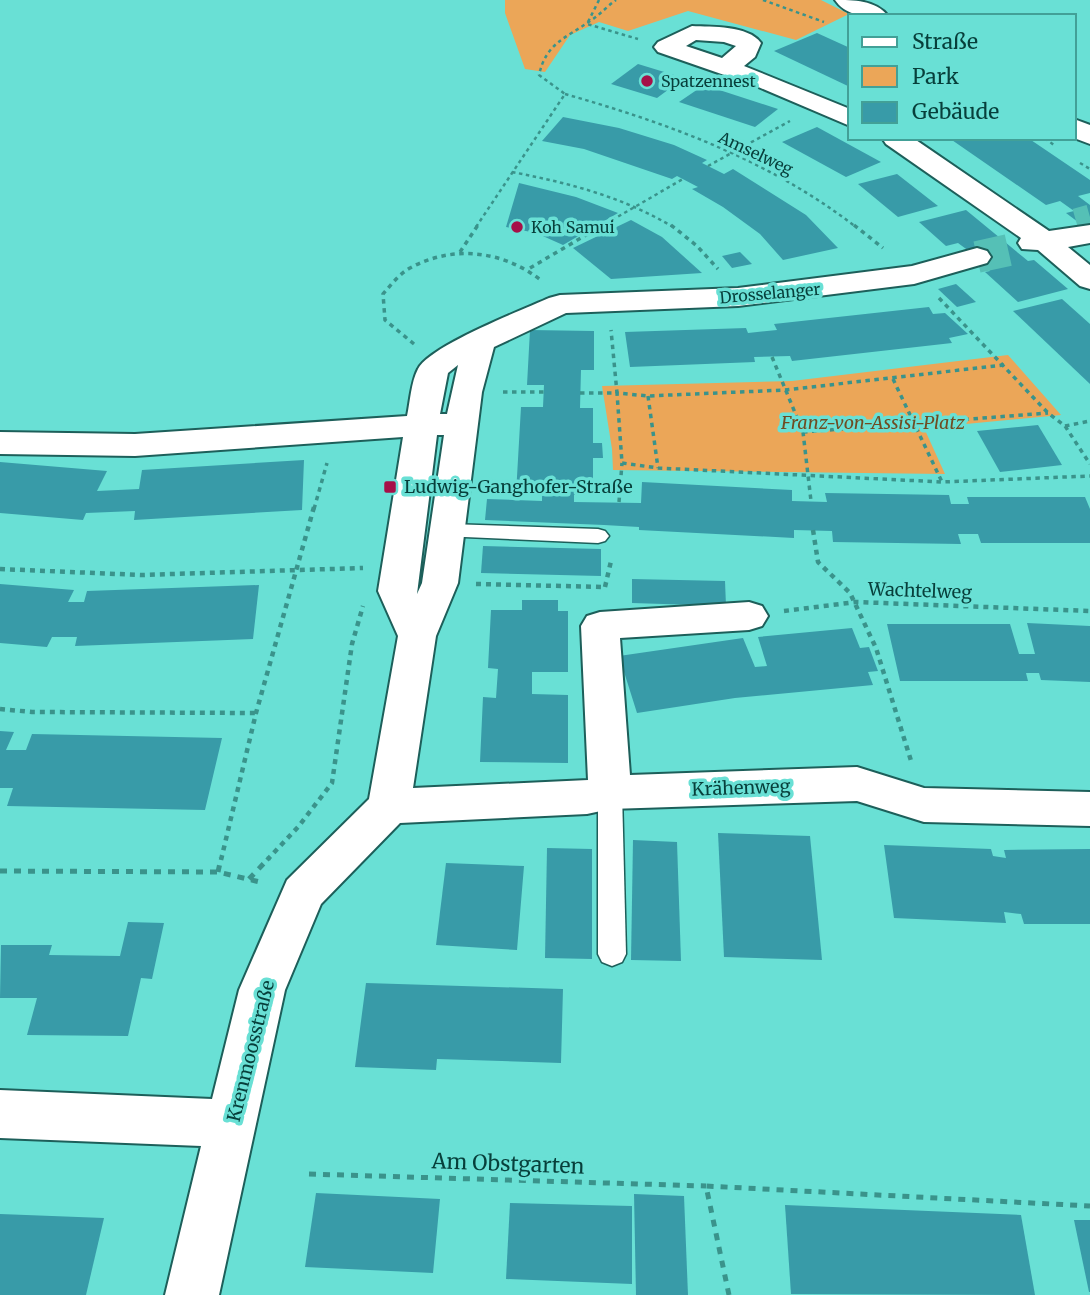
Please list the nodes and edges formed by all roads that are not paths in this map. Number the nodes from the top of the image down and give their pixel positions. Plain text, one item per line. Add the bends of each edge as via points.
1 (846, 0) edge
2 (873, 14) edge
3 (726, 67) junction
4 (848, 117) edge
5 (898, 140) edge
6 (1083, 228) tunnel mouth
7 (1044, 240) junction
8 (1013, 248) tunnel mouth
9 (976, 257) tunnel mouth
10 (1090, 280) edge
11 (481, 339) junction
12 (463, 423) junction
13 (422, 424) junction
14 (0, 443) edge
15 (449, 531) junction
16 (606, 542) road end
17 (749, 616) road end
18 (417, 636) junction
19 (610, 792) junction
20 (389, 806) junction
21 (1090, 809) edge
22 (612, 954) dead end
23 (0, 1114) edge
24 (233, 1124) junction
25 (192, 1295) edge

1 - 2 street
3 - 3 street via 666,47 692,33 727,35 750,43 747,52
3 - 4 street
5 - 7 street
6 - 7 street via 1073,239
7 - 8 street
7 - 10 street
9 - 11 street, Drosselanger via 914,275 738,297 559,304
11 - 12 street via 466,392
11 - 13 street via 433,370
12 - 13 street
12 - 15 street
13 - 14 street via 135,445
13 - 18 street via 384,569
15 - 16 lane
15 - 18 street via 440,583
17 - 19 street via 600,626
18 - 20 street
19 - 20 street, Krähenweg via 587,797
19 - 21 street, Krähenweg via 857,785 924,805
19 - 22 lane
20 - 24 street, Krenmoosstraße via 303,893 262,990
23 - 24 street
24 - 25 street, Krenmoosstraße

